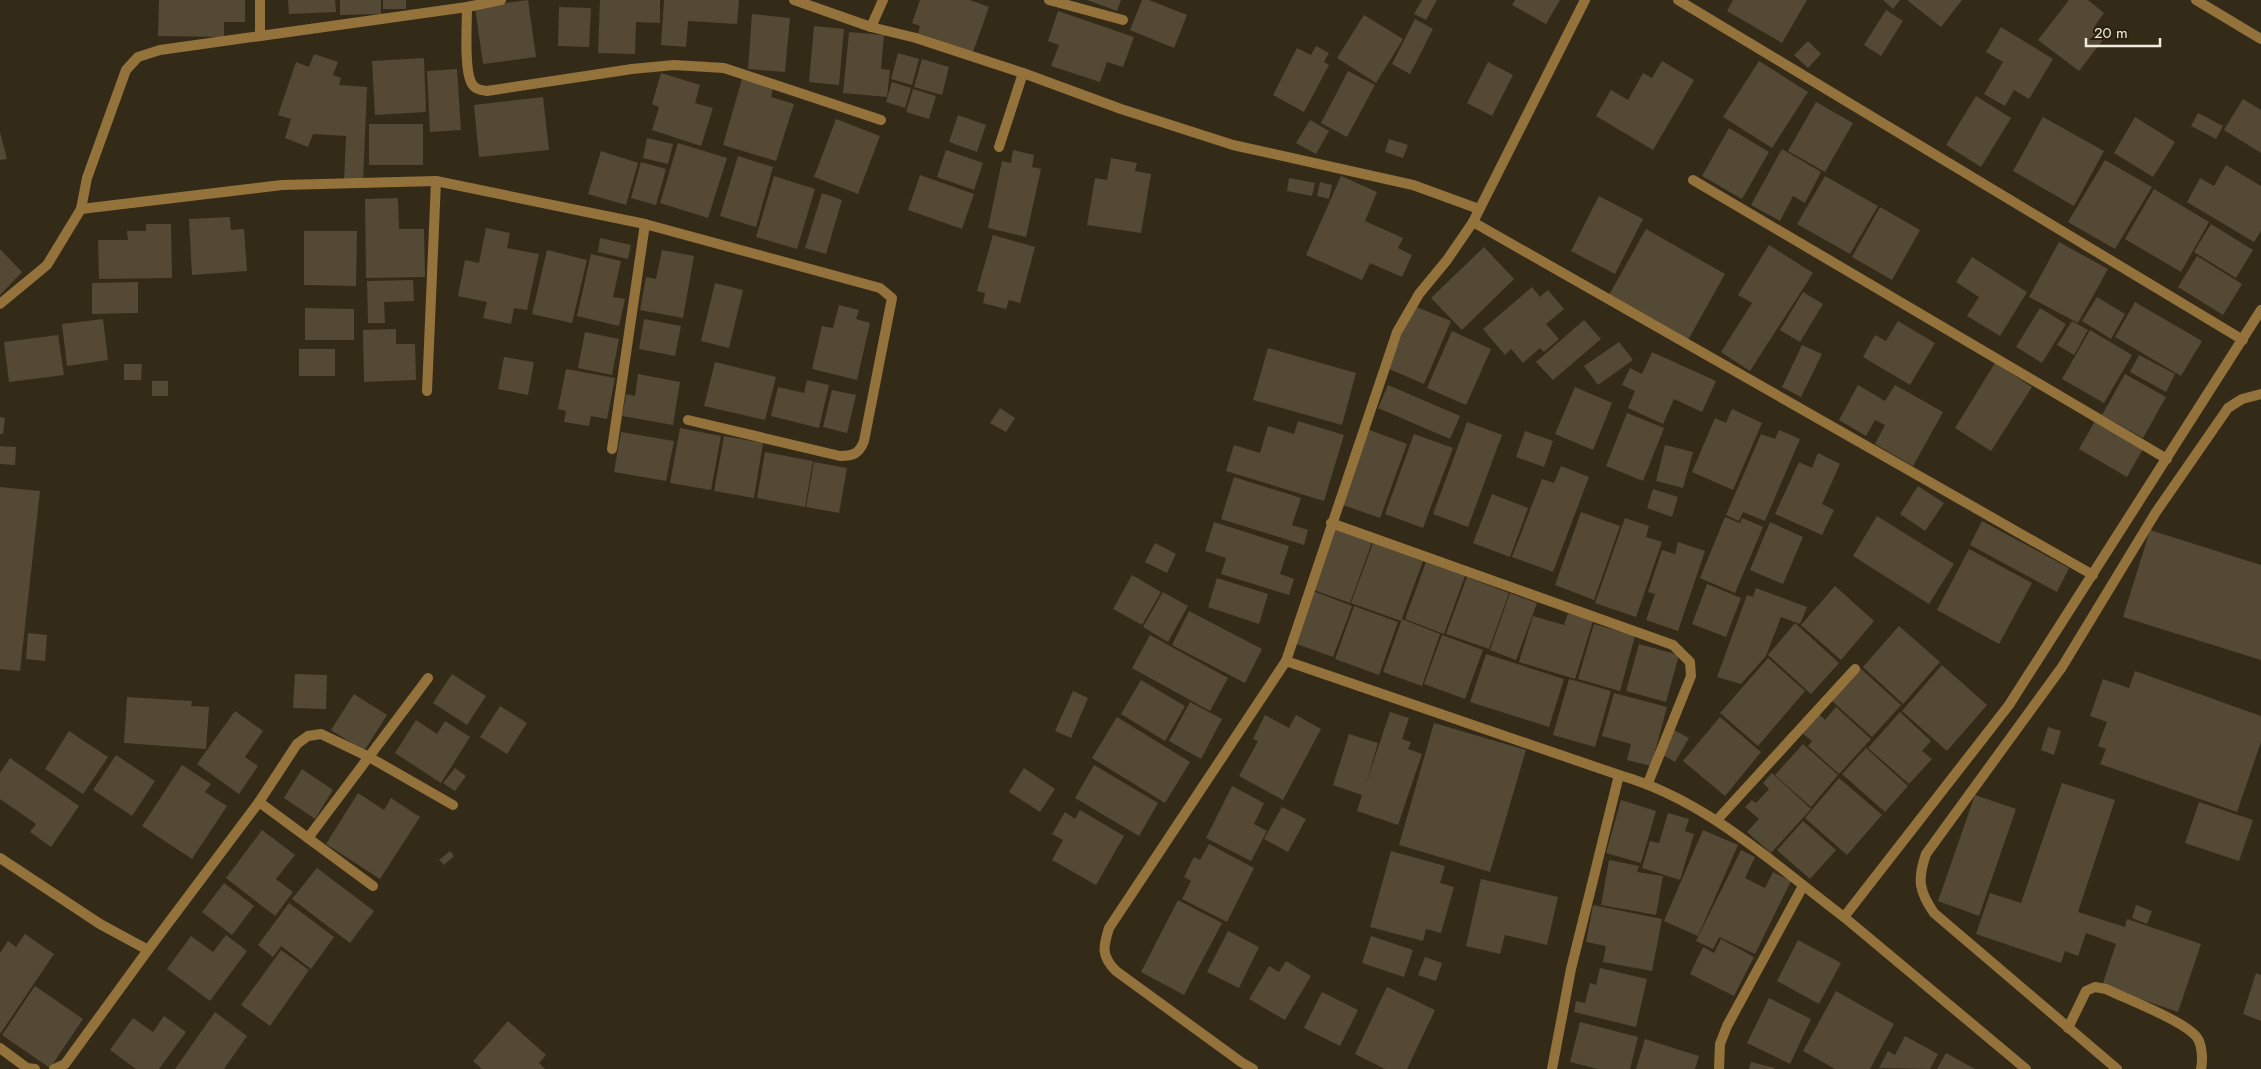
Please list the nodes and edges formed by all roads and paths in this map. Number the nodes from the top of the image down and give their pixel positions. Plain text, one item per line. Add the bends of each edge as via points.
1 (260, 0) edge
2 (501, 0) edge
3 (794, 0) edge
4 (883, 0) edge
5 (1049, 0) edge
6 (1585, 0) edge
7 (1678, 0) edge
8 (2196, 0) edge
9 (467, 7) junction
10 (1123, 20) dead end
11 (871, 27) junction
12 (260, 35) junction
13 (2261, 39) edge
14 (1023, 73) junction
15 (881, 120) dead end
16 (1000, 147) dead end
17 (1693, 180) dead end
18 (436, 181) junction
19 (81, 209) junction
20 (1479, 209) junction
21 (1473, 222) junction
22 (645, 224) junction
23 (0, 304) edge
24 (2261, 310) edge
25 (2243, 340) junction
26 (427, 391) dead end
27 (2261, 394) edge
28 (688, 420) dead end
29 (612, 448) dead end
30 (2167, 459) junction
31 (1331, 524) junction
32 (2093, 575) junction
33 (1286, 661) junction
34 (1855, 669) dead end
35 (428, 678) dead end
36 (369, 757) junction
37 (1618, 775) junction
38 (1648, 783) junction
39 (259, 802) junction
40 (453, 805) dead end
41 (1717, 820) junction
42 (308, 838) junction
43 (0, 858) edge
44 (373, 886) dead end
45 (1803, 886) junction
46 (1844, 917) junction
47 (148, 950) junction
48 (2068, 1028) junction
49 (0, 1048) edge
50 (35, 1069) edge
51 (54, 1069) edge
52 (1253, 1069) edge
53 (1552, 1069) edge
54 (1719, 1069) edge
55 (2026, 1069) edge
56 (2117, 1069) edge
57 (2201, 1069) edge

1 - 12 street
2 - 9 street
3 - 11 street
4 - 11 street
5 - 10 street
6 - 20 street
7 - 25 street
8 - 13 street
9 - 12 street
9 - 15 street via 468,69 476,89 487,91 674,65 724,68
11 - 14 street via 916,38
12 - 19 street via 160,50 138,57 126,70 88,178
14 - 16 street
14 - 20 street via 1232,145 1413,185
17 - 30 street
18 - 19 street via 282,185
18 - 22 street
18 - 26 street
19 - 23 street via 47,265
20 - 21 street
21 - 31 street via 1419,294 1396,332
21 - 32 street
22 - 28 street via 880,288 892,298 864,441 861,450 852,456 840,456
22 - 29 street
24 - 25 street
25 - 30 street
27 - 48 street via 2242,399 2228,408 2156,512 2062,667 1926,854 1921,868 1922,892 1934,913
30 - 32 street
31 - 33 street
31 - 38 street via 1673,645 1690,662 1691,676
32 - 46 street via 2010,705
33 - 37 street
33 - 52 street via 1109,928 1104,943 1106,960 1116,972
34 - 41 street
35 - 36 street
36 - 39 street via 321,734 308,736 297,744
36 - 40 street
36 - 42 street
37 - 38 street
37 - 53 street via 1571,969
38 - 41 street
39 - 42 street
39 - 47 street
41 - 45 street
42 - 44 street
43 - 47 street via 100,924
45 - 46 street
45 - 54 street via 1728,1026 1720,1044
46 - 55 street
47 - 51 street via 65,1064
48 - 56 street
48 - 57 street via 2086,991 2096,987 2106,989 2185,1026 2198,1039 2203,1062
49 - 50 street via 27,1068

